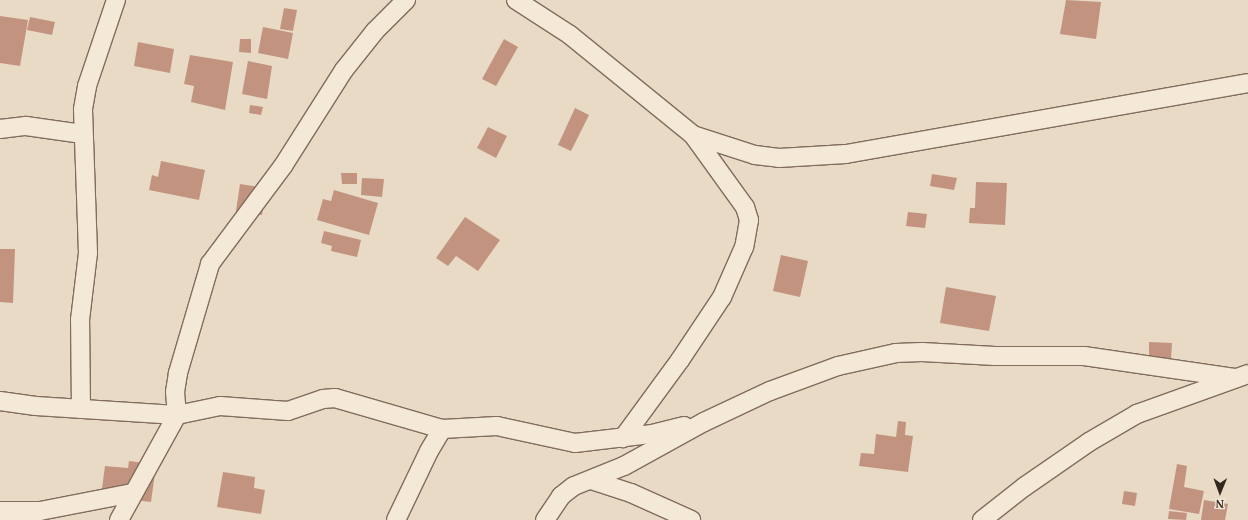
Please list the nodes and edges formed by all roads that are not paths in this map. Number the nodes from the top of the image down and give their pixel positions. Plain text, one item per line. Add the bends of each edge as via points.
1 (116, 0) edge
2 (406, 0) edge
3 (516, 0) edge
4 (1248, 83) edge
5 (0, 129) edge
6 (82, 134) junction
7 (693, 135) junction
8 (1241, 376) edge
9 (0, 401) edge
10 (81, 409) junction
11 (177, 415) junction
12 (704, 422) junction
13 (442, 429) junction
14 (623, 438) junction
15 (591, 480) junction
16 (133, 493) junction
17 (0, 511) edge
18 (984, 518) edge
19 (119, 520) edge
20 (396, 520) edge
21 (545, 520) edge
22 (691, 520) edge
23 (968, 520) edge

1 - 6 street via 87,86
2 - 11 street via 344,70 283,166 210,264 178,373 175,392
3 - 7 street via 570,35
4 - 7 street via 846,154 779,158 755,155
5 - 6 street via 26,126
6 - 10 street via 88,252 80,320
7 - 14 street via 744,207 749,220 748,234 722,296 680,360
8 - 12 street via 1084,356 896,353 838,366 770,391
8 - 18 street via 1137,414 1082,447
9 - 10 street
10 - 11 street
11 - 13 street via 220,406 288,411 323,399 335,398
11 - 16 street
12 - 14 street
12 - 15 street via 624,466
13 - 14 street via 497,426 575,443
13 - 20 street
15 - 21 street via 574,486 561,496
15 - 22 street via 632,493
16 - 17 street via 40,511
16 - 19 street
18 - 23 street

